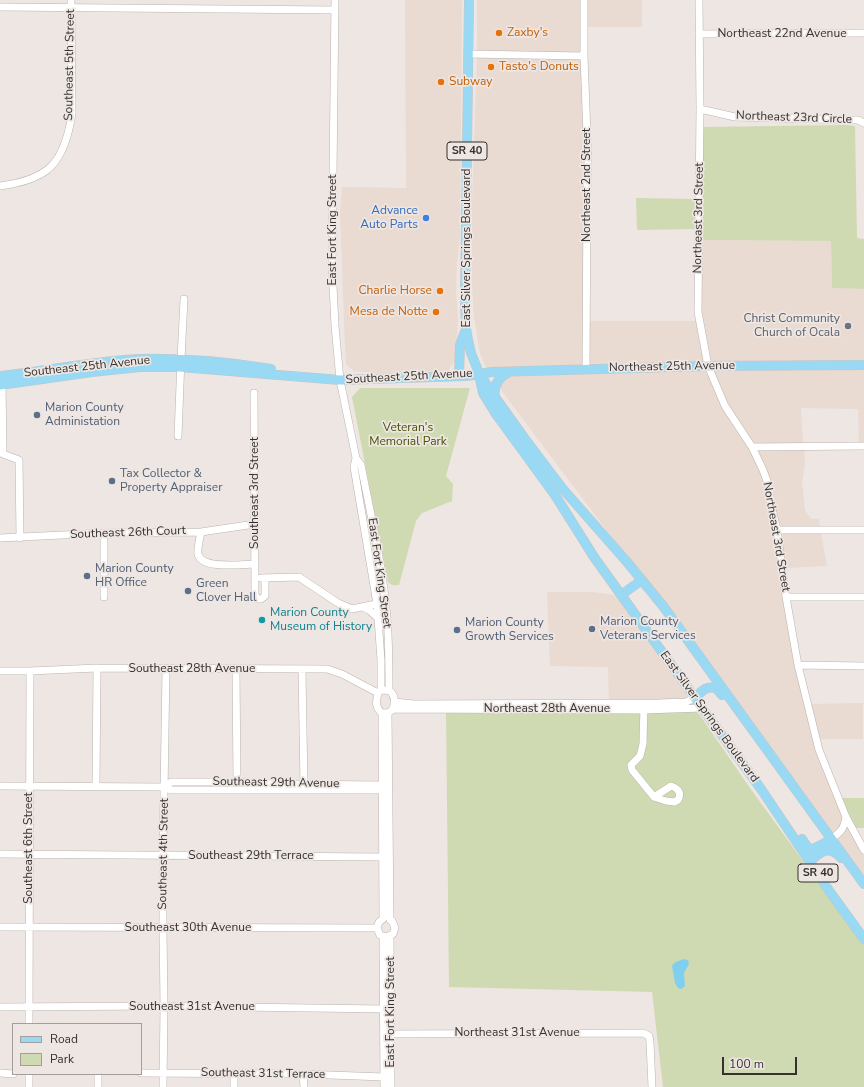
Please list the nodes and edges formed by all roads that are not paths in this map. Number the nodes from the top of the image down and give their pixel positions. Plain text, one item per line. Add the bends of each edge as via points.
1 (211, 0) edge
2 (335, 0) edge
3 (469, 0) edge
4 (584, 0) edge
5 (699, 0) edge
6 (71, 4) edge
7 (0, 7) edge
8 (211, 9) junction
9 (335, 10) junction
10 (864, 33) edge
11 (699, 34) junction
12 (468, 54) junction
13 (584, 56) junction
14 (700, 109) junction
15 (864, 124) edge
16 (0, 186) edge
17 (184, 300) dead end
18 (466, 328) junction
19 (180, 363) junction
20 (864, 365) edge
21 (708, 366) junction
22 (586, 369) junction
23 (510, 371) junction
24 (479, 373) junction
25 (459, 376) junction
26 (1, 380) edge
27 (340, 380) junction
28 (254, 393) dead end
29 (495, 397) junction
30 (178, 436) dead end
31 (864, 446) edge
32 (752, 447) junction
33 (356, 458) junction
34 (255, 524) junction
35 (777, 530) junction
36 (864, 530) edge
37 (201, 532) junction
38 (104, 533) junction
39 (0, 538) edge
40 (20, 538) junction
41 (255, 564) junction
42 (255, 578) junction
43 (265, 578) junction
44 (642, 580) junction
45 (375, 586) junction
46 (621, 595) junction
47 (104, 597) dead end
48 (786, 597) junction
49 (864, 597) edge
50 (386, 603) junction
51 (378, 604) junction
52 (363, 607) junction
53 (378, 618) junction
54 (798, 665) junction
55 (864, 666) edge
56 (97, 668) junction
57 (166, 669) junction
58 (236, 669) junction
59 (302, 669) junction
60 (0, 671) edge
61 (30, 671) junction
62 (381, 681) junction
63 (366, 687) junction
64 (389, 691) junction
65 (379, 692) junction
66 (694, 698) junction
67 (644, 707) junction
68 (702, 708) junction
69 (389, 709) junction
70 (759, 741) junction
71 (237, 782) junction
72 (0, 786) edge
73 (29, 786) junction
74 (96, 786) junction
75 (165, 786) junction
76 (304, 787) junction
77 (385, 788) junction
78 (654, 797) dead end
79 (773, 806) junction
80 (846, 817) junction
81 (831, 839) junction
82 (864, 850) edge
83 (0, 854) edge
84 (29, 854) junction
85 (163, 855) junction
86 (382, 857) junction
87 (810, 862) junction
88 (864, 884) edge
89 (864, 890) edge
90 (386, 919) junction
91 (854, 925) junction
92 (0, 927) edge
93 (29, 927) junction
94 (163, 928) junction
95 (377, 928) junction
96 (864, 932) edge
97 (387, 936) junction
98 (864, 939) edge
99 (164, 1006) junction
100 (0, 1007) edge
101 (29, 1007) junction
102 (384, 1008) junction
103 (29, 1023) edge
104 (387, 1034) junction
105 (0, 1073) edge
106 (142, 1073) edge
107 (163, 1073) junction
108 (12, 1074) edge
109 (234, 1074) junction
110 (303, 1074) junction
111 (29, 1075) edge
112 (98, 1075) edge
113 (384, 1077) junction
114 (29, 1087) edge
115 (98, 1087) edge
116 (163, 1087) edge
117 (234, 1087) edge
118 (304, 1087) edge
119 (384, 1087) edge
120 (391, 1087) edge
121 (652, 1087) edge

1 - 8 street
2 - 9 street, East Fort King Street
3 - 12 main road, East Silver Springs Boulevard / SR 40
4 - 13 street, Northeast 2nd Street
5 - 11 street, Northeast 3rd Street
6 - 7 street
6 - 8 street
6 - 16 street, Southeast 5th Street via 72,114 63,147 47,170 29,180
8 - 9 street
9 - 27 street, East Fort King Street via 332,265
10 - 11 street, Northeast 22nd Avenue
11 - 14 street, Northeast 3rd Street
12 - 13 street
12 - 18 main road, East Silver Springs Boulevard / SR 40
13 - 22 street, Northeast 2nd Street via 588,162
14 - 15 street, Northeast 23rd Circle via 735,117 858,120
14 - 21 street, Northeast 3rd Street via 698,312
17 - 19 street
18 - 24 main road, East Silver Springs Boulevard / SR 40 via 471,353
18 - 25 main road via 460,345
19 - 26 main road, Southeast 25th Avenue
19 - 27 main road, Southeast 25th Avenue
19 - 30 street
20 - 21 main road, Northeast 25th Avenue
21 - 22 main road, Northeast 25th Avenue
21 - 32 street, Northeast 3rd Street via 726,406
22 - 23 main road, Northeast 25th Avenue
23 - 24 main road, Northeast 25th Avenue
23 - 29 main road via 499,378 495,385
24 - 25 main road, Southeast 25th Avenue
24 - 29 main road, East Silver Springs Boulevard / SR 40
24 - 46 main road, East Silver Springs Boulevard / SR 40 via 483,393 496,414 555,495
25 - 27 main road, Southeast 25th Avenue
26 - 40 street via 3,454 19,460
27 - 33 street, East Fort King Street
28 - 34 street, Southeast 3rd Street
29 - 44 main road, East Silver Springs Boulevard / SR 40 via 562,488
31 - 32 street
32 - 35 street, Northeast 3rd Street via 770,489
33 - 45 street, East Fort King Street via 354,467
33 - 50 street, East Fort King Street via 361,465
34 - 37 street, Southeast 26th Court
34 - 41 street, Southeast 3rd Street
35 - 36 street
35 - 48 street, Northeast 3rd Street
37 - 38 street, Southeast 26th Court
37 - 41 street via 198,554 200,559 218,565
38 - 40 street, Southeast 26th Court
38 - 47 street
39 - 40 street, Southeast 26th Court
41 - 42 street, Southeast 3rd Street
42 - 43 street
42 - 43 street, Southeast 3rd Street via 255,594 257,599 261,599 265,596
43 - 52 street via 299,577 338,603 352,609
44 - 46 main road
44 - 70 main road, East Silver Springs Boulevard / SR 40
45 - 51 street, East Fort King Street
45 - 52 street via 369,603
46 - 66 main road, East Silver Springs Boulevard / SR 40
48 - 49 street
48 - 54 street, Northeast 3rd Street
50 - 51 street
50 - 64 street, East Fort King Street
51 - 52 street
51 - 53 street, East Fort King Street
52 - 53 street
53 - 62 street, East Fort King Street
54 - 55 street
54 - 80 street, Northeast 3rd Street via 818,750
56 - 57 street, Southeast 28th Avenue
56 - 61 street, Southeast 28th Avenue
56 - 74 street
57 - 58 street, Southeast 28th Avenue
57 - 75 street, Southeast 4th Street
58 - 59 street, Southeast 28th Avenue
58 - 71 street
59 - 63 street, Southeast 28th Avenue via 327,669
59 - 76 street
60 - 61 street, Southeast 28th Avenue
61 - 73 street, Southeast 6th Street
62 - 63 street via 377,685
62 - 65 street, East Fort King Street
63 - 65 street, Southeast 28th Avenue
64 - 65 street
64 - 69 street via 394,696
65 - 69 street via 376,704 378,710
66 - 67 street, Northeast 28th Avenue via 686,702
66 - 68 main road, East Silver Springs Boulevard / SR 40
66 - 70 main road via 706,688 716,688 751,735
67 - 68 street, Northeast 28th Avenue
67 - 69 street, Northeast 28th Avenue
67 - 78 street via 643,744 640,756 631,765 632,770
68 - 79 main road, East Silver Springs Boulevard / SR 40
69 - 77 street, East Fort King Street
70 - 81 main road, East Silver Springs Boulevard / SR 40
71 - 75 street, Southeast 29th Avenue via 171,782
71 - 76 street, Southeast 29th Avenue
72 - 73 street, Southeast 29th Avenue
73 - 74 street, Southeast 29th Avenue
73 - 84 street, Southeast 6th Street
74 - 75 street, Southeast 29th Avenue
75 - 76 street, Southeast 29th Avenue via 171,790
75 - 85 street, Southeast 4th Street
76 - 77 street, Southeast 29th Avenue
77 - 86 street, East Fort King Street
77 - 90 street, East Fort King Street
79 - 81 main road via 782,810 808,848 813,849
79 - 87 main road, East Silver Springs Boulevard / SR 40
80 - 81 street via 842,831
80 - 82 street, Northeast 3rd Street
81 - 88 main road, East Silver Springs Boulevard / SR 40
83 - 84 street, Southeast 29th Terrace
84 - 85 street, Southeast 29th Terrace
84 - 93 street, Southeast 6th Street
85 - 86 street, Southeast 29th Terrace
85 - 94 street, Southeast 4th Street
86 - 90 street, East Fort King Street
87 - 89 main road via 824,850 832,850
87 - 91 main road, East Silver Springs Boulevard / SR 40
90 - 95 street via 380,922
90 - 97 street, East Fort King Street via 392,921 395,928 393,934
91 - 96 main road via 860,926
91 - 98 main road, East Silver Springs Boulevard / SR 40
92 - 93 street, Southeast 30th Avenue
93 - 94 street, Southeast 30th Avenue
93 - 101 street, Southeast 6th Street
94 - 95 street, Southeast 30th Avenue
94 - 99 street, Southeast 4th Street
95 - 97 street via 380,935
97 - 102 street, East Fort King Street
97 - 104 street, East Fort King Street
99 - 101 street, Southeast 31st Avenue
99 - 102 street, Southeast 31st Avenue
99 - 107 street, Southeast 4th Street
100 - 101 street, Southeast 31st Avenue
101 - 103 street, Southeast 6th Street
102 - 104 street, East Fort King Street
104 - 113 street, East Fort King Street
104 - 120 street, East Fort King Street
104 - 121 street, Northeast 31st Avenue via 643,1034 649,1036
105 - 108 street
106 - 107 street, Southeast 31st Terrace
107 - 109 street, Southeast 31st Terrace
107 - 116 street, Southeast 4th Street
109 - 110 street, Southeast 31st Terrace
109 - 117 street
110 - 113 street, Southeast 31st Terrace
110 - 118 street
111 - 114 street
112 - 115 street
113 - 119 street, East Fort King Street

